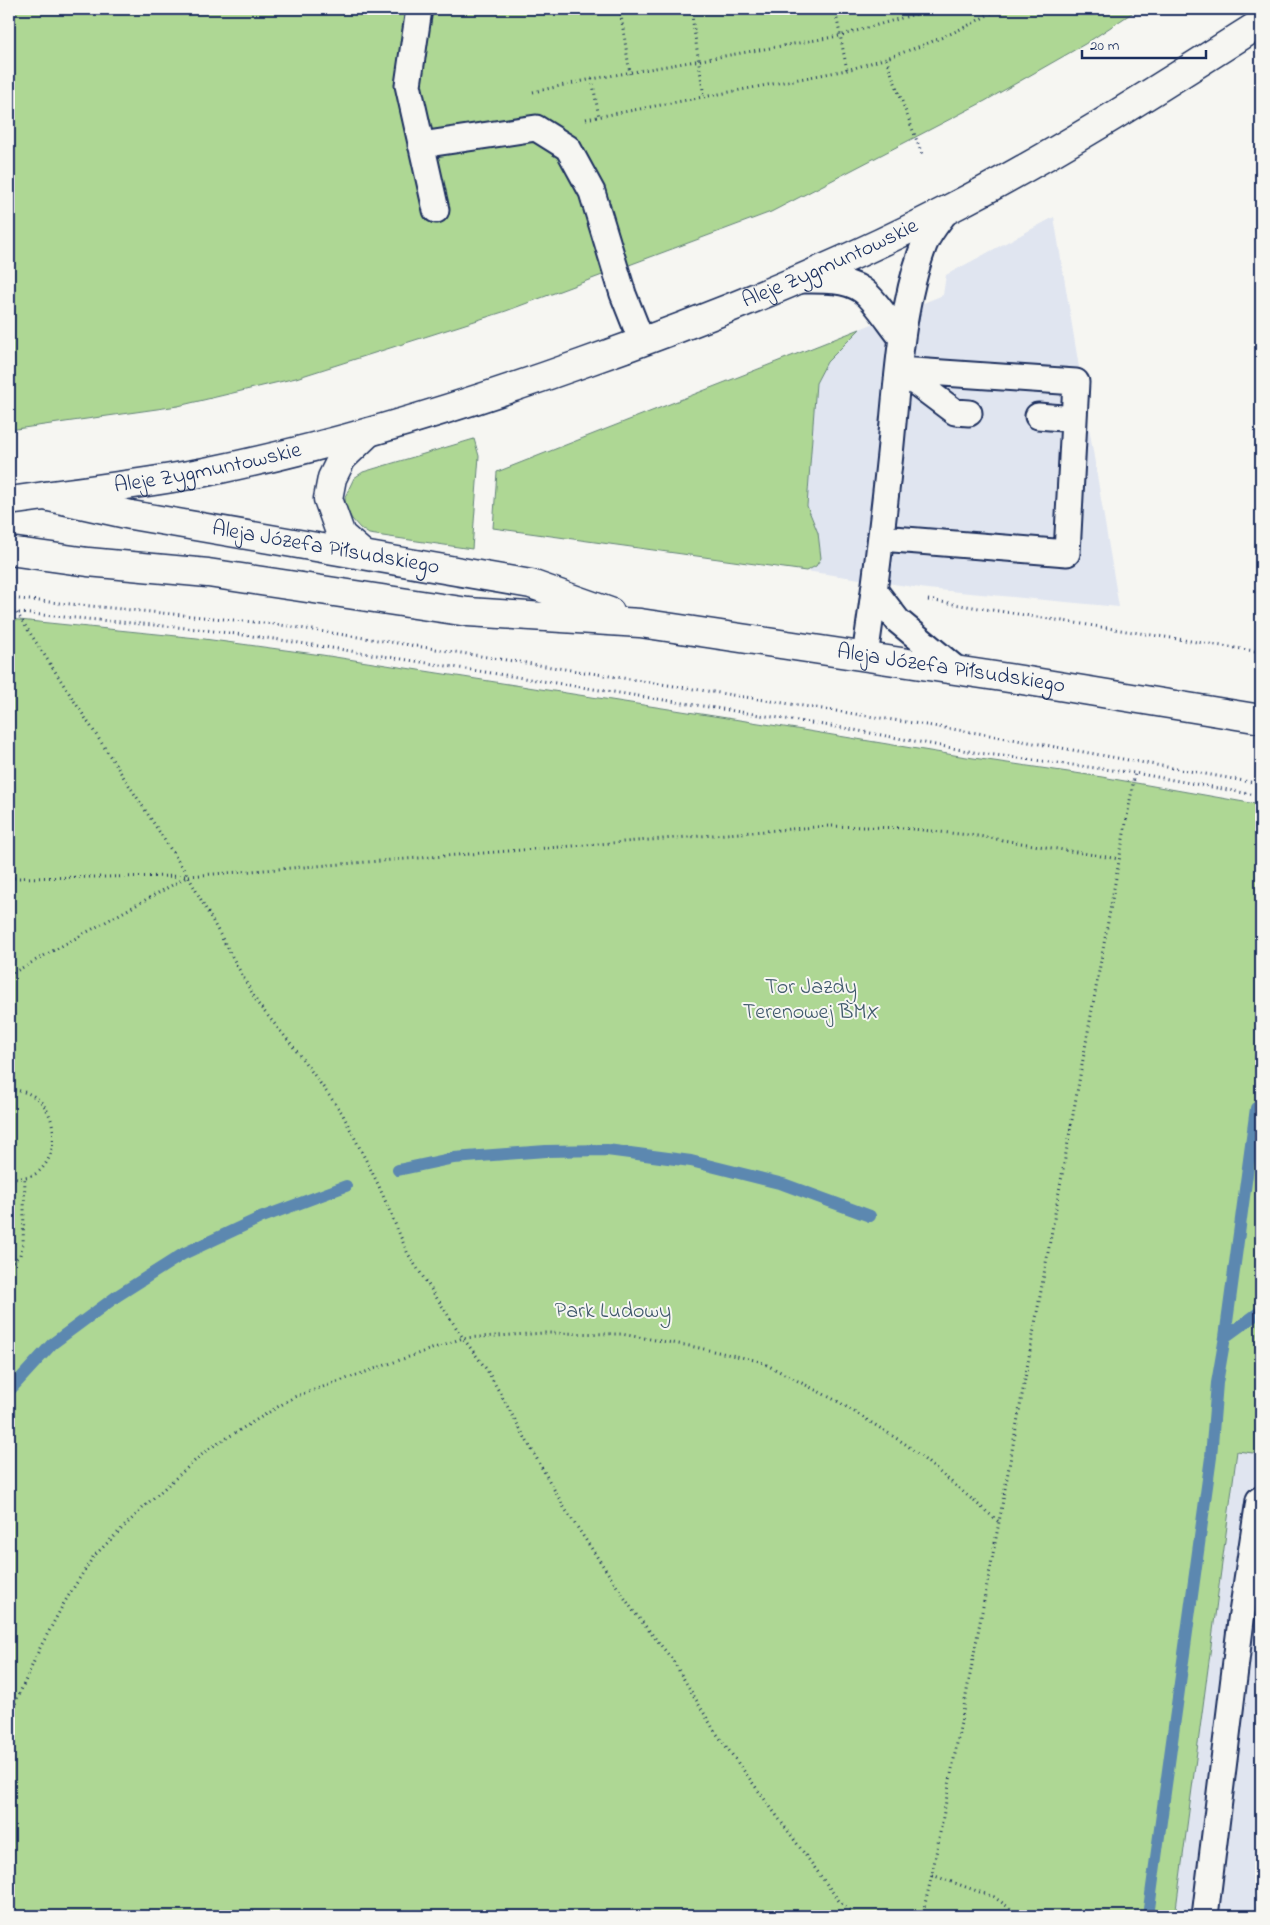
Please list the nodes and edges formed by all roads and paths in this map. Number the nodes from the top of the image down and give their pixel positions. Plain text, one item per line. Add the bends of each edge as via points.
1 (419, 9) edge
2 (620, 9) edge
3 (690, 9) edge
4 (835, 9) edge
5 (934, 9) edge
6 (998, 9) edge
7 (1261, 23) edge
8 (839, 36) junction
9 (886, 59) junction
10 (699, 61) junction
11 (847, 70) junction
12 (630, 74) junction
13 (592, 79) junction
14 (531, 93) dead end
15 (704, 97) junction
16 (599, 117) junction
17 (536, 128) junction
18 (421, 145) junction
19 (923, 157) dead end
20 (436, 210) dead end
21 (947, 210) junction
22 (797, 280) junction
23 (902, 338) junction
24 (642, 342) junction
25 (899, 370) junction
26 (969, 413) dead end
27 (1038, 416) dead end
28 (1074, 419) junction
29 (367, 433) junction
30 (45, 496) junction
31 (9, 501) edge
32 (881, 538) junction
33 (9, 550) edge
34 (363, 554) junction
35 (875, 591) junction
36 (9, 598) edge
37 (9, 612) edge
38 (17, 613) junction
39 (640, 623) junction
40 (1261, 652) edge
41 (865, 656) junction
42 (957, 670) junction
43 (1261, 719) edge
44 (1136, 773) junction
45 (1261, 784) edge
46 (1261, 796) edge
47 (1119, 859) junction
48 (188, 876) junction
49 (9, 878) edge
50 (9, 975) edge
51 (9, 1090) edge
52 (9, 1176) edge
53 (25, 1178) junction
54 (9, 1265) edge
55 (463, 1338) junction
56 (1261, 1500) edge
57 (999, 1522) junction
58 (1251, 1621) edge
59 (9, 1717) edge
60 (932, 1875) junction
61 (857, 1916) edge
62 (922, 1916) edge
63 (1021, 1916) edge
64 (1205, 1916) edge

1 - 18 lane via 408,86
2 - 12 path
3 - 10 path
4 - 8 path
5 - 8 path
6 - 9 path via 972,24
7 - 21 street, Aleje Zygmuntowskie via 1012,175
8 - 10 path
8 - 11 path
9 - 11 path
9 - 19 path
10 - 12 path
10 - 15 path
11 - 15 path
12 - 13 path
13 - 14 path
13 - 16 path
15 - 16 path
16 - 17 path
17 - 18 lane
17 - 24 lane via 568,148 592,192
18 - 20 lane
21 - 22 street, Aleje Zygmuntowskie
21 - 23 lane via 924,244
22 - 23 lane via 851,284 862,290
22 - 24 street, Aleje Zygmuntowskie
23 - 25 lane
24 - 29 street, Aleje Zygmuntowskie via 488,396
25 - 26 lane via 955,412
25 - 28 lane via 1076,382
25 - 32 lane
27 - 28 lane
28 - 32 lane via 1067,553
29 - 30 street, Aleje Zygmuntowskie via 214,470
29 - 34 street, Aleje Zygmuntowskie via 342,458 332,478 328,498 342,535
30 - 31 street, Aleja Józefa Piłsudskiego
30 - 34 street, Aleja Józefa Piłsudskiego via 131,515
32 - 35 lane
33 - 39 street, Aleja Józefa Piłsudskiego via 208,574 468,612
34 - 39 street, Aleja Józefa Piłsudskiego via 531,584
35 - 40 path
35 - 41 lane
35 - 42 lane via 898,621
36 - 45 path via 284,625 984,734
37 - 38 path
38 - 44 path via 198,628 843,728 978,753
38 - 48 path
39 - 41 street, Aleja Józefa Piłsudskiego
41 - 42 street, Aleja Józefa Piłsudskiego
42 - 43 street, Aleja Józefa Piłsudskiego
44 - 46 path
44 - 47 path
47 - 48 path via 978,836 903,828 829,826
47 - 57 path
48 - 49 path
48 - 50 path
48 - 55 path via 258,1004 292,1044 342,1113 378,1184 408,1254
51 - 53 path via 19,1090 45,1106 54,1132 50,1155 34,1176
52 - 53 path
53 - 54 path via 23,1244 20,1255
55 - 57 path via 545,1333 621,1334 759,1361 837,1401 907,1445
55 - 59 path via 294,1397 207,1450 94,1557 60,1610
55 - 61 path via 487,1370 565,1509 634,1612 672,1659 714,1730 839,1901
56 - 58 lane via 1258,1500
57 - 60 path
58 - 64 lane
60 - 62 path
60 - 63 path via 994,1897

